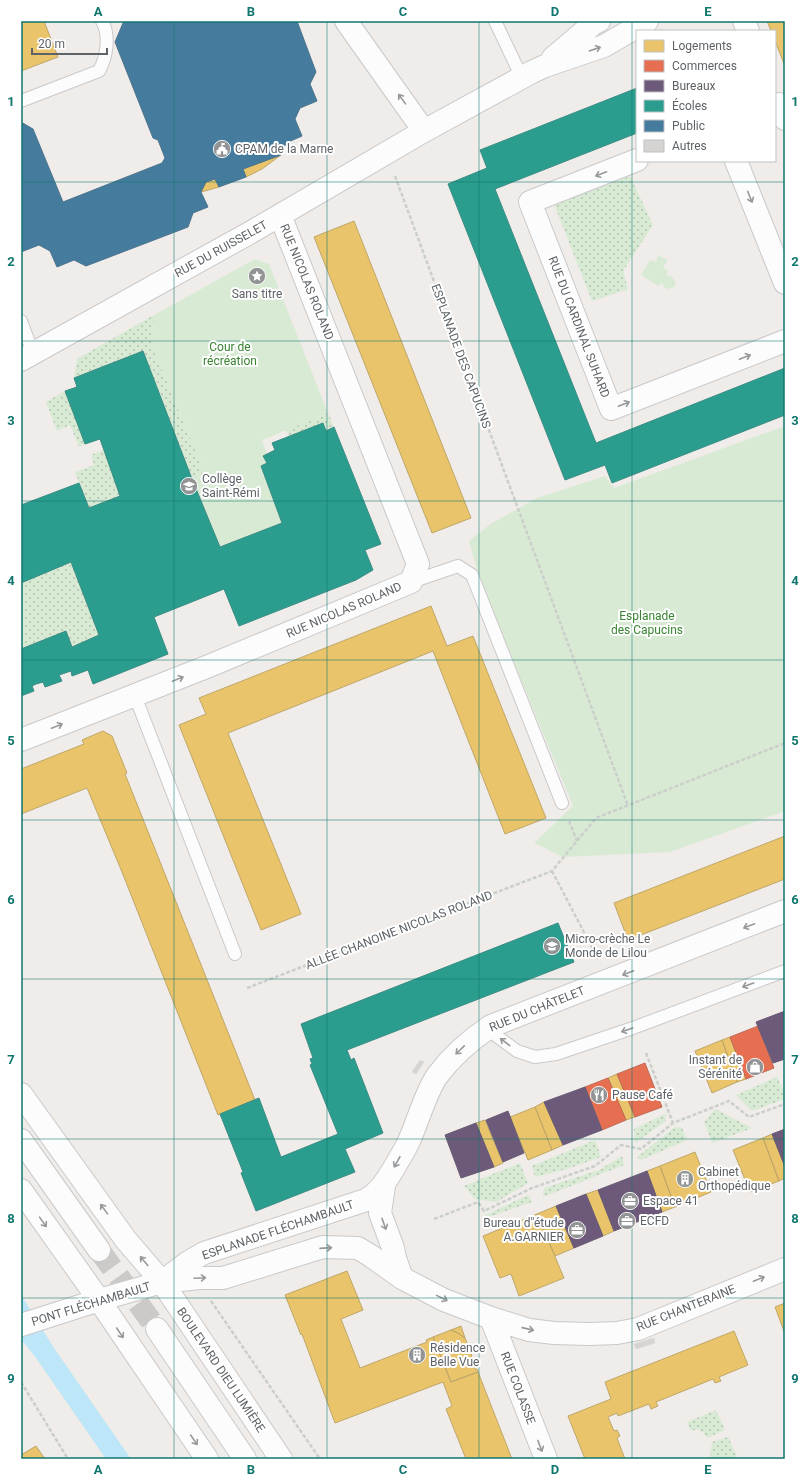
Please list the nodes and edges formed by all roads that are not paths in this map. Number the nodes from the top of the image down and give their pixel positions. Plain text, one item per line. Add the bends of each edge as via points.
1 (102, 21) edge
2 (346, 21) edge
3 (495, 21) edge
4 (599, 21) edge
5 (647, 21) edge
6 (545, 66) junction
7 (522, 78) junction
8 (21, 101) edge
9 (424, 131) junction
10 (636, 160) edge
11 (736, 162) edge
12 (280, 215) junction
13 (785, 283) edge
14 (21, 321) edge
15 (785, 341) edge
16 (27, 357) edge
17 (411, 582) junction
18 (135, 696) junction
19 (21, 740) edge
20 (562, 803) road end
21 (785, 911) edge
22 (235, 954) dead end
23 (785, 971) edge
24 (487, 1028) junction
25 (21, 1094) edge
26 (21, 1140) edge
27 (384, 1186) junction
28 (21, 1190) edge
29 (366, 1200) joint
30 (99, 1250) tunnel mouth
31 (785, 1268) edge
32 (402, 1278) junction
33 (162, 1282) junction
34 (89, 1304) junction
35 (490, 1318) junction
36 (21, 1325) edge
37 (157, 1329) tunnel mouth
38 (207, 1459) edge
39 (245, 1459) edge
40 (281, 1459) edge
41 (546, 1459) edge

1 - 8 lane via 106,29 104,61 99,71
9 -> 2 street
3 - 7 lane
4 - 6 street, RUE DU RUISSELET
6 -> 5 street, RUE DU RUISSELET via 604,46
6 - 7 street, RUE DU RUISSELET
7 - 9 street, RUE DU RUISSELET
9 - 12 street, RUE DU RUISSELET
10 -> 15 street, RUE DU CARDINAL SUHARD via 530,202 611,409
11 -> 13 street
12 - 16 street, RUE DU RUISSELET
12 - 17 street, RUE NICOLAS ROLAND via 418,564
14 - 16 lane
18 -> 17 street, RUE NICOLAS ROLAND
17 - 20 lane via 458,566 472,575
19 -> 18 street, RUE NICOLAS ROLAND
18 - 22 lane
21 -> 24 street, RUE DU CHÂTELET
23 -> 24 lane via 556,1054 536,1057 517,1051
24 -> 27 street, RUE DU CHÂTELET via 457,1053 437,1077 408,1142
33 -> 25 street, BOULEVARD DIEU LUMIÈRE via 126,1240
26 - 30 street
27 - 29 street, RUE DU CHÂTELET
27 -> 32 street via 380,1213
28 -> 34 street
29 - 33 street, ESPLANADE FLÉCHAMBAULT via 204,1253
35 -> 31 street, RUE CHANTERAINE via 529,1330 554,1333 617,1333 638,1329
33 -> 32 street, ESPLANADE FLÉCHAMBAULT via 223,1278 323,1247 358,1248
32 -> 35 street, ESPLANADE FLÉCHAMBAULT via 444,1300
33 - 34 street, PONT FLÉCHAMBAULT
33 - 40 street, BOULEVARD DIEU LUMIÈRE
34 - 36 street, PONT FLÉCHAMBAULT
34 -> 38 street
35 -> 41 street, RUE COLASSE
37 - 39 street

